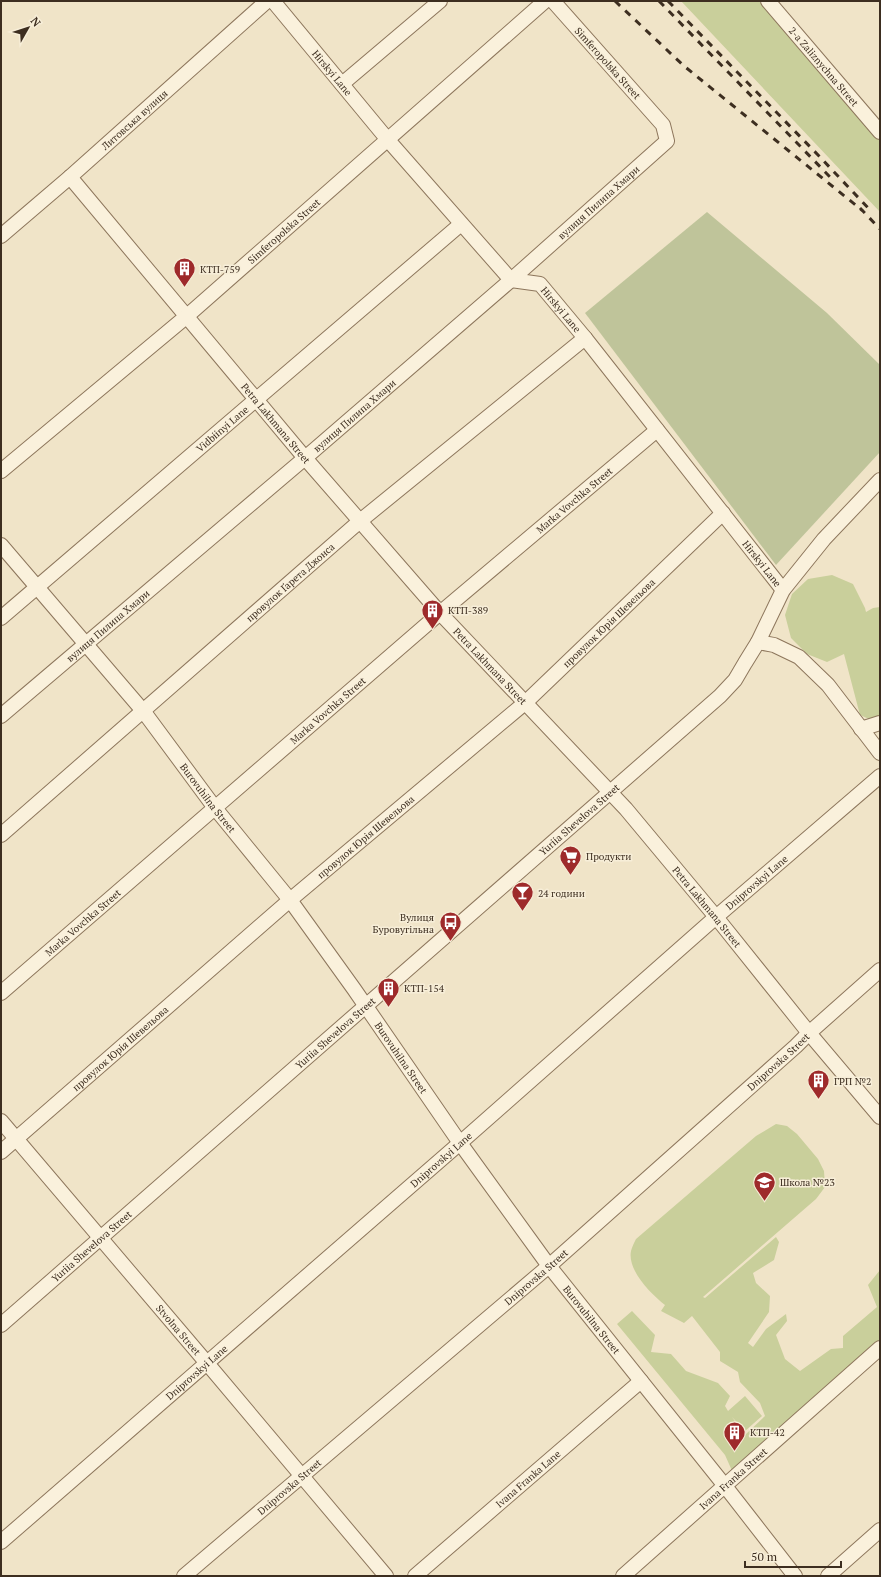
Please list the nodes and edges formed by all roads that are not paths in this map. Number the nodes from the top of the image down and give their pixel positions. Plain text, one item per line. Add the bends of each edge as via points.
1 (267, 1) edge
2 (273, 1) edge
3 (440, 1) edge
4 (545, 1) edge
5 (553, 1) edge
6 (768, 1) edge
7 (342, 84) junction
8 (880, 132) edge
9 (388, 140) junction
10 (70, 177) junction
11 (461, 224) junction
12 (1, 236) edge
13 (511, 280) junction
14 (187, 316) junction
15 (585, 338) junction
16 (256, 400) junction
17 (657, 430) junction
18 (305, 458) junction
19 (1, 471) edge
20 (880, 480) edge
21 (723, 513) junction
22 (360, 522) junction
23 (1, 545) edge
24 (37, 588) junction
25 (783, 590) junction
26 (440, 613) junction
27 (1, 618) edge
28 (758, 642) junction
29 (85, 644) junction
30 (526, 702) junction
31 (144, 712) junction
32 (1, 716) edge
33 (880, 724) edge
34 (862, 729) junction
35 (880, 753) edge
36 (880, 776) edge
37 (611, 793) junction
38 (215, 808) junction
39 (1, 835) edge
40 (290, 900) junction
41 (716, 917) junction
42 (880, 970) edge
43 (1, 993) edge
44 (365, 1006) junction
45 (809, 1033) junction
46 (880, 1117) edge
47 (1, 1121) edge
48 (16, 1139) junction
49 (460, 1143) junction
50 (1, 1152) edge
51 (100, 1237) junction
52 (549, 1266) junction
53 (1, 1325) edge
54 (880, 1348) edge
55 (206, 1362) junction
56 (641, 1382) junction
57 (301, 1476) junction
58 (725, 1486) junction
59 (880, 1530) edge
60 (1, 1542) edge
61 (184, 1576) edge
62 (386, 1576) edge
63 (415, 1576) edge
64 (623, 1576) edge
65 (795, 1576) edge
66 (828, 1576) edge

1 - 10 street, Литовська вулиця
2 - 7 street, Hirskyi Lane
3 - 7 street
4 - 9 street, Simferopolska Street
5 - 13 street, вулиця Пилипа Хмари via 664,125 667,141
6 - 8 street, 2-a Zaliznychna Street
7 - 9 street, Hirskyi Lane
9 - 11 street, Hirskyi Lane
9 - 14 street, Simferopolska Street
10 - 12 street, Литовська вулиця
10 - 14 street, Petra Lakhmana Street
11 - 13 street, Hirskyi Lane
11 - 16 street, Vidbiinyi Lane
13 - 15 street, Hirskyi Lane via 540,284
13 - 18 street, вулиця Пилипа Хмари
14 - 16 street, Petra Lakhmana Street
14 - 19 street, Simferopolska Street
15 - 17 street, Hirskyi Lane
15 - 22 street, провулок Ґарета Джонса
16 - 18 street, Petra Lakhmana Street
16 - 24 street, Vidbiinyi Lane
17 - 21 street, Hirskyi Lane
17 - 26 street, Marka Vovchka Street
18 - 22 street, Petra Lakhmana Street
18 - 29 street, вулиця Пилипа Хмари
20 - 25 street, Yuriia Shevelova Street via 824,539
21 - 25 street, Hirskyi Lane
21 - 30 street, провулок Юрія Шевельова
22 - 26 street, Petra Lakhmana Street
22 - 31 street, провулок Ґарета Джонса
23 - 24 street, Burovuhilna Street
24 - 27 street, Vidbiinyi Lane
24 - 29 street, Burovuhilna Street
25 - 28 street, Yuriia Shevelova Street
26 - 30 street, Petra Lakhmana Street
26 - 38 street, Marka Vovchka Street
28 - 34 street via 774,645 799,657 828,685
28 - 37 street, Yuriia Shevelova Street via 734,680 720,696
29 - 31 street, Burovuhilna Street
29 - 32 street, вулиця Пилипа Хмари
30 - 37 street, Petra Lakhmana Street
30 - 40 street, провулок Юрія Шевельова
31 - 38 street, Burovuhilna Street
31 - 39 street, провулок Ґарета Джонса
33 - 34 street
34 - 35 street
36 - 41 street, Dniprovskyi Lane
37 - 41 street, Petra Lakhmana Street
37 - 44 street, Yuriia Shevelova Street
38 - 40 street, Burovuhilna Street
38 - 43 street, Marka Vovchka Street
40 - 44 street, Burovuhilna Street
40 - 48 street, провулок Юрія Шевельова
41 - 45 street, Petra Lakhmana Street
41 - 49 street, Dniprovskyi Lane
42 - 45 street, Dniprovska Street
44 - 49 street, Burovuhilna Street
44 - 51 street, Yuriia Shevelova Street
45 - 46 street, Petra Lakhmana Street
45 - 52 street, Dniprovska Street
47 - 48 street, Stvolna Street
48 - 50 street, провулок Юрія Шевельова
48 - 51 street, Stvolna Street
49 - 52 street, Burovuhilna Street
49 - 55 street, Dniprovskyi Lane
51 - 53 street, Yuriia Shevelova Street
51 - 55 street, Stvolna Street
52 - 56 street, Burovuhilna Street
52 - 57 street, Dniprovska Street
54 - 58 street, Ivana Franka Street
55 - 57 street, Stvolna Street
55 - 60 street, Dniprovskyi Lane
56 - 58 street, Burovuhilna Street
56 - 63 street, Ivana Franka Lane
57 - 61 street, Dniprovska Street
57 - 62 street, Stvolna Street
58 - 64 street, Ivana Franka Street
58 - 65 street, Burovuhilna Street
59 - 66 street

